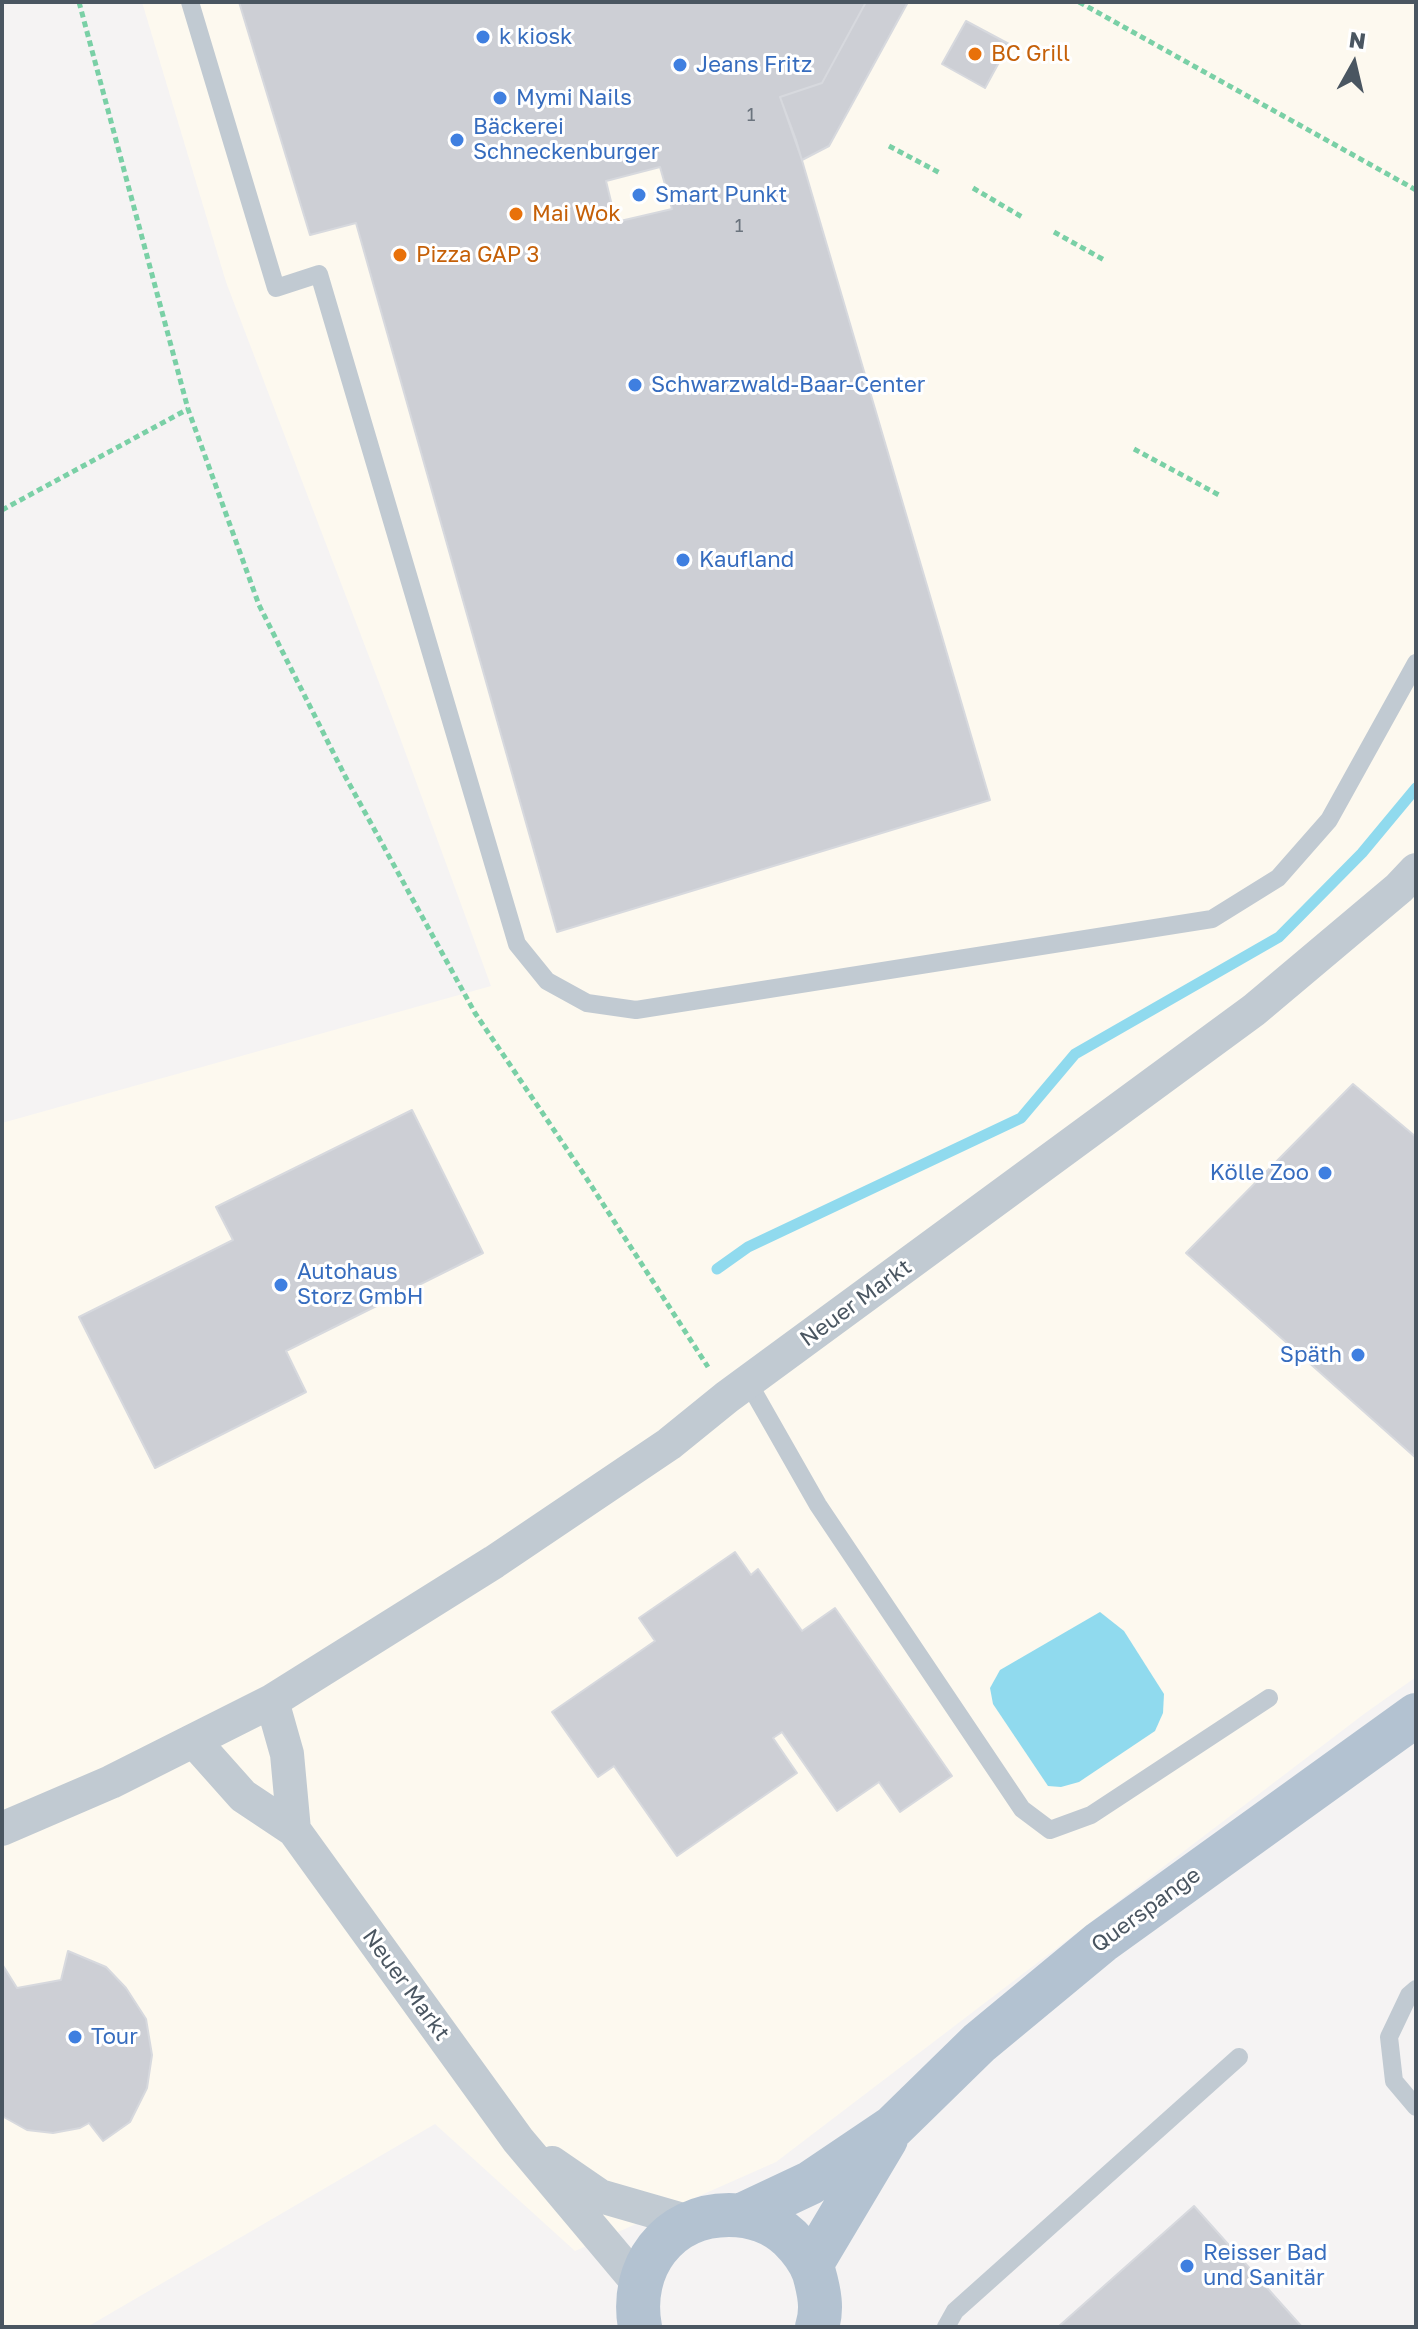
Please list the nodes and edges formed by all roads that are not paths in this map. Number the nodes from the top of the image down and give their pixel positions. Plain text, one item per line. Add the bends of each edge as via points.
1 (190, 2) edge
2 (1416, 663) edge
3 (1416, 870) edge
4 (738, 1390) junction
5 (1269, 1698) dead end
6 (272, 1701) junction
7 (1416, 1715) edge
8 (194, 1741) junction
9 (2, 1829) edge
10 (294, 1830) junction
11 (1416, 1989) edge
12 (1239, 2057) dead end
13 (1416, 2107) edge
14 (893, 2127) junction
15 (518, 2140) junction
16 (742, 2215) junction
17 (690, 2222) junction
18 (811, 2265) junction
19 (639, 2284) junction
20 (821, 2324) edge
21 (640, 2327) edge
22 (946, 2327) edge

1 - 2 lane via 276,288 319,274 517,944 547,981 587,1003 636,1010 1212,919 1278,878 1329,820
3 - 4 street, Neuer Markt via 1254,1010
4 - 5 lane via 1022,1809 1050,1830 1091,1815
4 - 6 street, Neuer Markt via 669,1444 494,1562
6 - 8 street, Neuer Markt
6 - 10 street via 287,1754
7 - 14 main road, Querspange via 1101,1942 979,2043
8 - 9 street, Neuer Markt
8 - 10 street, Neuer Markt via 243,1796
10 - 15 street, Neuer Markt
11 - 13 lane via 1389,2037 1394,2081
12 - 22 lane via 955,2311
14 - 16 main road, Querspange via 810,2183
14 - 18 main road, Querspange
15 - 17 street, Neuer Markt via 600,2196
15 - 19 street, Neuer Markt
16 - 17 main road
16 - 18 main road via 783,2231
17 - 19 main road via 658,2248
18 - 20 main road
19 - 21 main road

